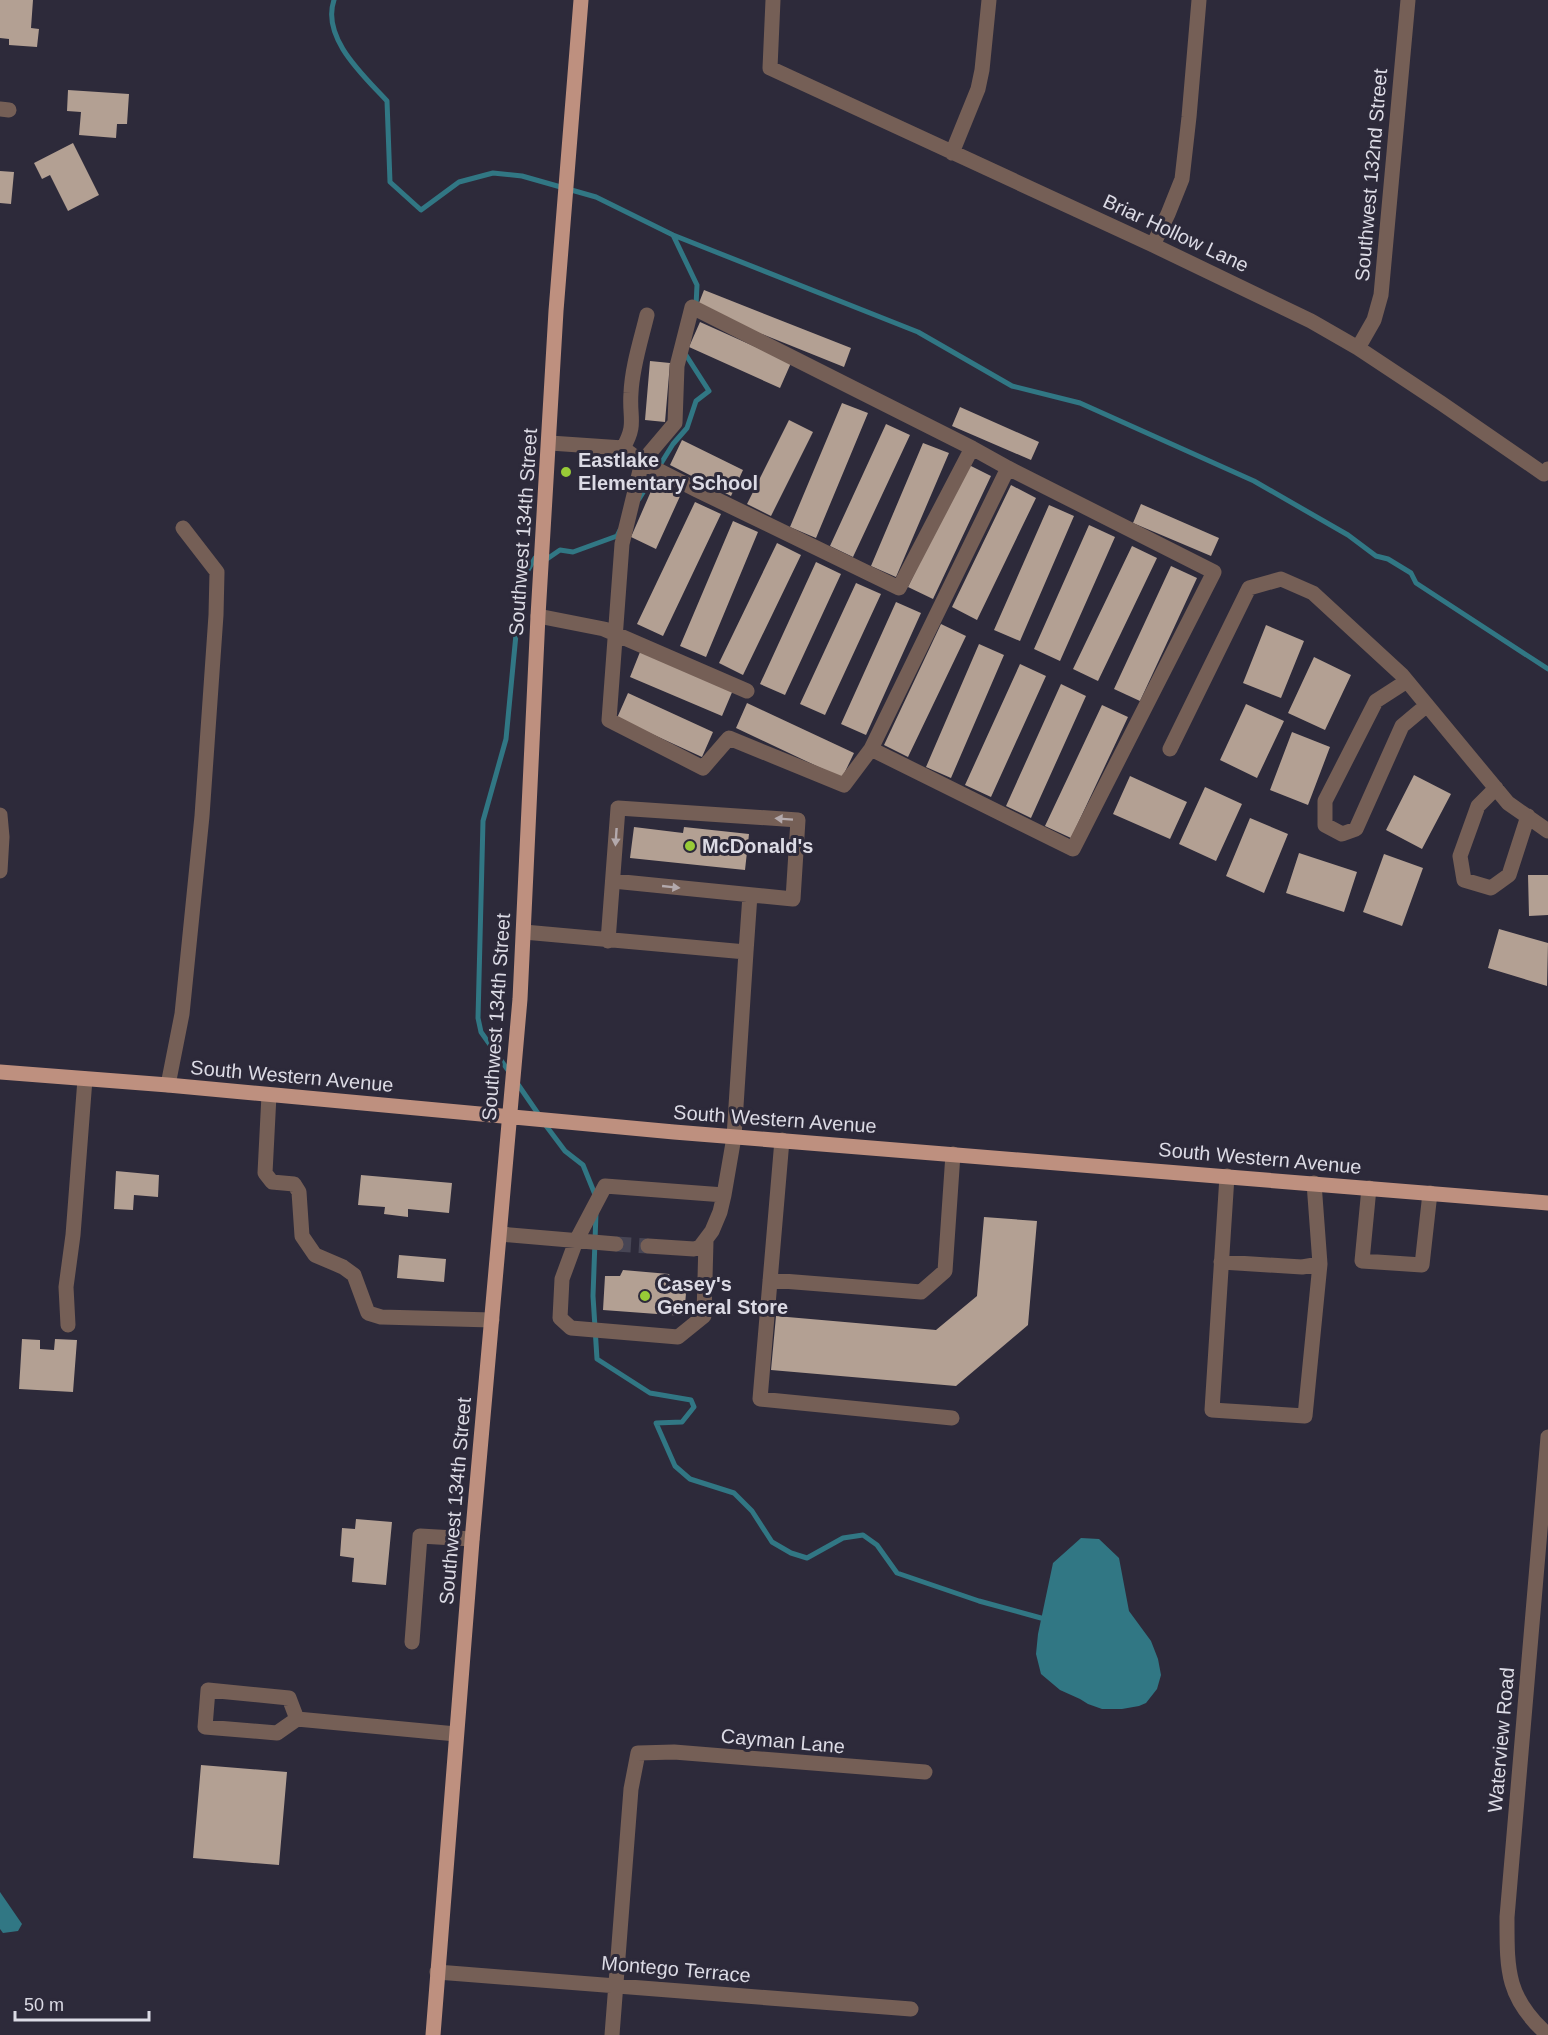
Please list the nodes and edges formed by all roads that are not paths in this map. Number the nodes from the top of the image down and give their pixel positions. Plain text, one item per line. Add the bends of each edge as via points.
1 (581, 0) edge
2 (773, 0) edge
3 (989, 0) edge
4 (1199, 0) edge
5 (1408, 0) edge
6 (952, 153) junction
7 (1153, 245) junction
8 (647, 315) dead end
9 (1358, 348) junction
10 (550, 443) junction
11 (623, 448) junction
12 (972, 448) junction
13 (642, 462) junction
14 (1008, 468) junction
15 (1546, 472) edge
16 (183, 528) dead end
17 (538, 616) junction
18 (615, 634) junction
19 (1407, 681) junction
20 (747, 691) dead end
21 (1427, 705) junction
22 (871, 749) junction
23 (1170, 749) dead end
24 (1496, 788) junction
25 (0, 815) edge
26 (1528, 816) junction
27 (1548, 831) edge
28 (0, 872) edge
29 (613, 881) junction
30 (750, 895) junction
31 (524, 932) junction
32 (608, 940) junction
33 (746, 952) junction
34 (0, 1072) edge
35 (85, 1079) junction
36 (168, 1085) junction
37 (269, 1095) junction
38 (510, 1118) junction
39 (734, 1137) junction
40 (782, 1140) junction
41 (953, 1154) junction
42 (1227, 1176) junction
43 (1314, 1183) junction
44 (1369, 1188) junction
45 (1430, 1193) junction
46 (724, 1194) junction
47 (1548, 1203) edge
48 (500, 1234) junction
49 (576, 1241) junction
50 (706, 1241) junction
51 (616, 1244) tunnel mouth
52 (648, 1246) tunnel mouth
53 (1221, 1263) junction
54 (1320, 1264) junction
55 (770, 1280) junction
56 (492, 1320) junction
57 (68, 1325) dead end
58 (952, 1418) dead end
59 (1548, 1437) edge
60 (472, 1539) junction
61 (412, 1642) dead end
62 (297, 1719) junction
63 (456, 1734) junction
64 (925, 1772) dead end
65 (437, 1972) junction
66 (616, 1985) junction
67 (911, 2009) dead end
68 (433, 2035) edge
69 (612, 2035) edge
70 (1548, 2035) edge

1 - 10 main road, Southwest 134th Street via 562,222
2 - 6 street, Briar Hollow Lane via 770,68
3 - 6 street via 978,89
4 - 7 street via 1182,179
5 - 9 street, Southwest 132nd Street via 1381,295 1374,320
6 - 7 street, Briar Hollow Lane
7 - 9 street, Briar Hollow Lane
8 - 11 street via 630,395 633,424
9 - 15 street, Briar Hollow Lane
10 - 11 street
10 - 17 main road, Southwest 134th Street
11 - 13 street
12 - 13 street via 899,588
12 - 13 street via 692,307 677,366 675,423
12 - 14 street
13 - 18 street via 622,544
14 - 22 street
14 - 22 street via 1214,572 1073,849
16 - 36 street via 217,572 216,615 202,816 182,1014
17 - 18 street
17 - 31 main road, Southwest 134th Street
18 - 20 street
18 - 22 street via 609,720 703,768 729,738 844,785
19 - 21 street
19 - 21 street via 1376,701 1325,801 1325,825 1342,834 1356,829 1402,726
19 - 23 street via 1313,593 1281,579 1249,588
21 - 24 street
24 - 26 street via 1508,803
24 - 26 street via 1478,806 1460,856 1464,880 1491,888 1509,875
25 - 28 street
26 - 27 street
29 -> 30 street
30 -> 29 street via 793,899 798,820 618,808
29 - 32 street
30 - 33 street
31 - 32 street
31 - 38 main road, Southwest 134th Street
32 - 33 street
33 - 39 street
34 - 35 main road, South Western Avenue
35 - 36 main road, South Western Avenue
35 - 57 street via 66,1287
36 - 37 main road, South Western Avenue
37 - 38 main road, South Western Avenue
37 - 56 street via 265,1173 272,1182 294,1184 299,1192 302,1236 315,1255 354,1275 368,1313 381,1317
38 - 39 main road, South Western Avenue
38 - 48 main road, Southwest 134th Street
39 - 40 main road, South Western Avenue
39 - 46 street
40 - 41 main road, South Western Avenue
40 - 55 street
41 - 42 main road, South Western Avenue
41 - 55 street via 945,1271 921,1292
42 - 43 main road, South Western Avenue
42 - 53 street
43 - 44 main road, South Western Avenue
43 - 54 street
44 - 45 main road, South Western Avenue
44 - 45 street via 1362,1261 1422,1265
45 - 47 main road, South Western Avenue
46 - 49 street via 605,1186
46 - 50 street
48 - 49 street
48 - 56 main road, Southwest 134th Street
49 - 50 street via 562,1279 561,1318 571,1328 678,1337 704,1316
49 - 51 street
50 - 52 street via 694,1249
53 - 54 street via 1302,1267
53 - 54 street via 1212,1410 1305,1416
55 - 58 street via 760,1399
56 - 60 main road, Southwest 134th Street
59 - 70 street, Waterview Road via 1507,1917 1509,1966 1515,1992 1529,2018
60 - 61 street via 420,1536
60 - 63 main road, Southwest 134th Street
62 - 62 street via 289,1698 208,1690 205,1727 277,1733
62 - 63 street
63 - 65 main road, Southwest 134th Street
64 - 66 street, Cayman Lane via 674,1752 638,1753 631,1789
65 - 66 street, Montego Terrace
65 - 68 main road, Southwest 134th Street
66 - 67 street, Montego Terrace
66 - 69 street

